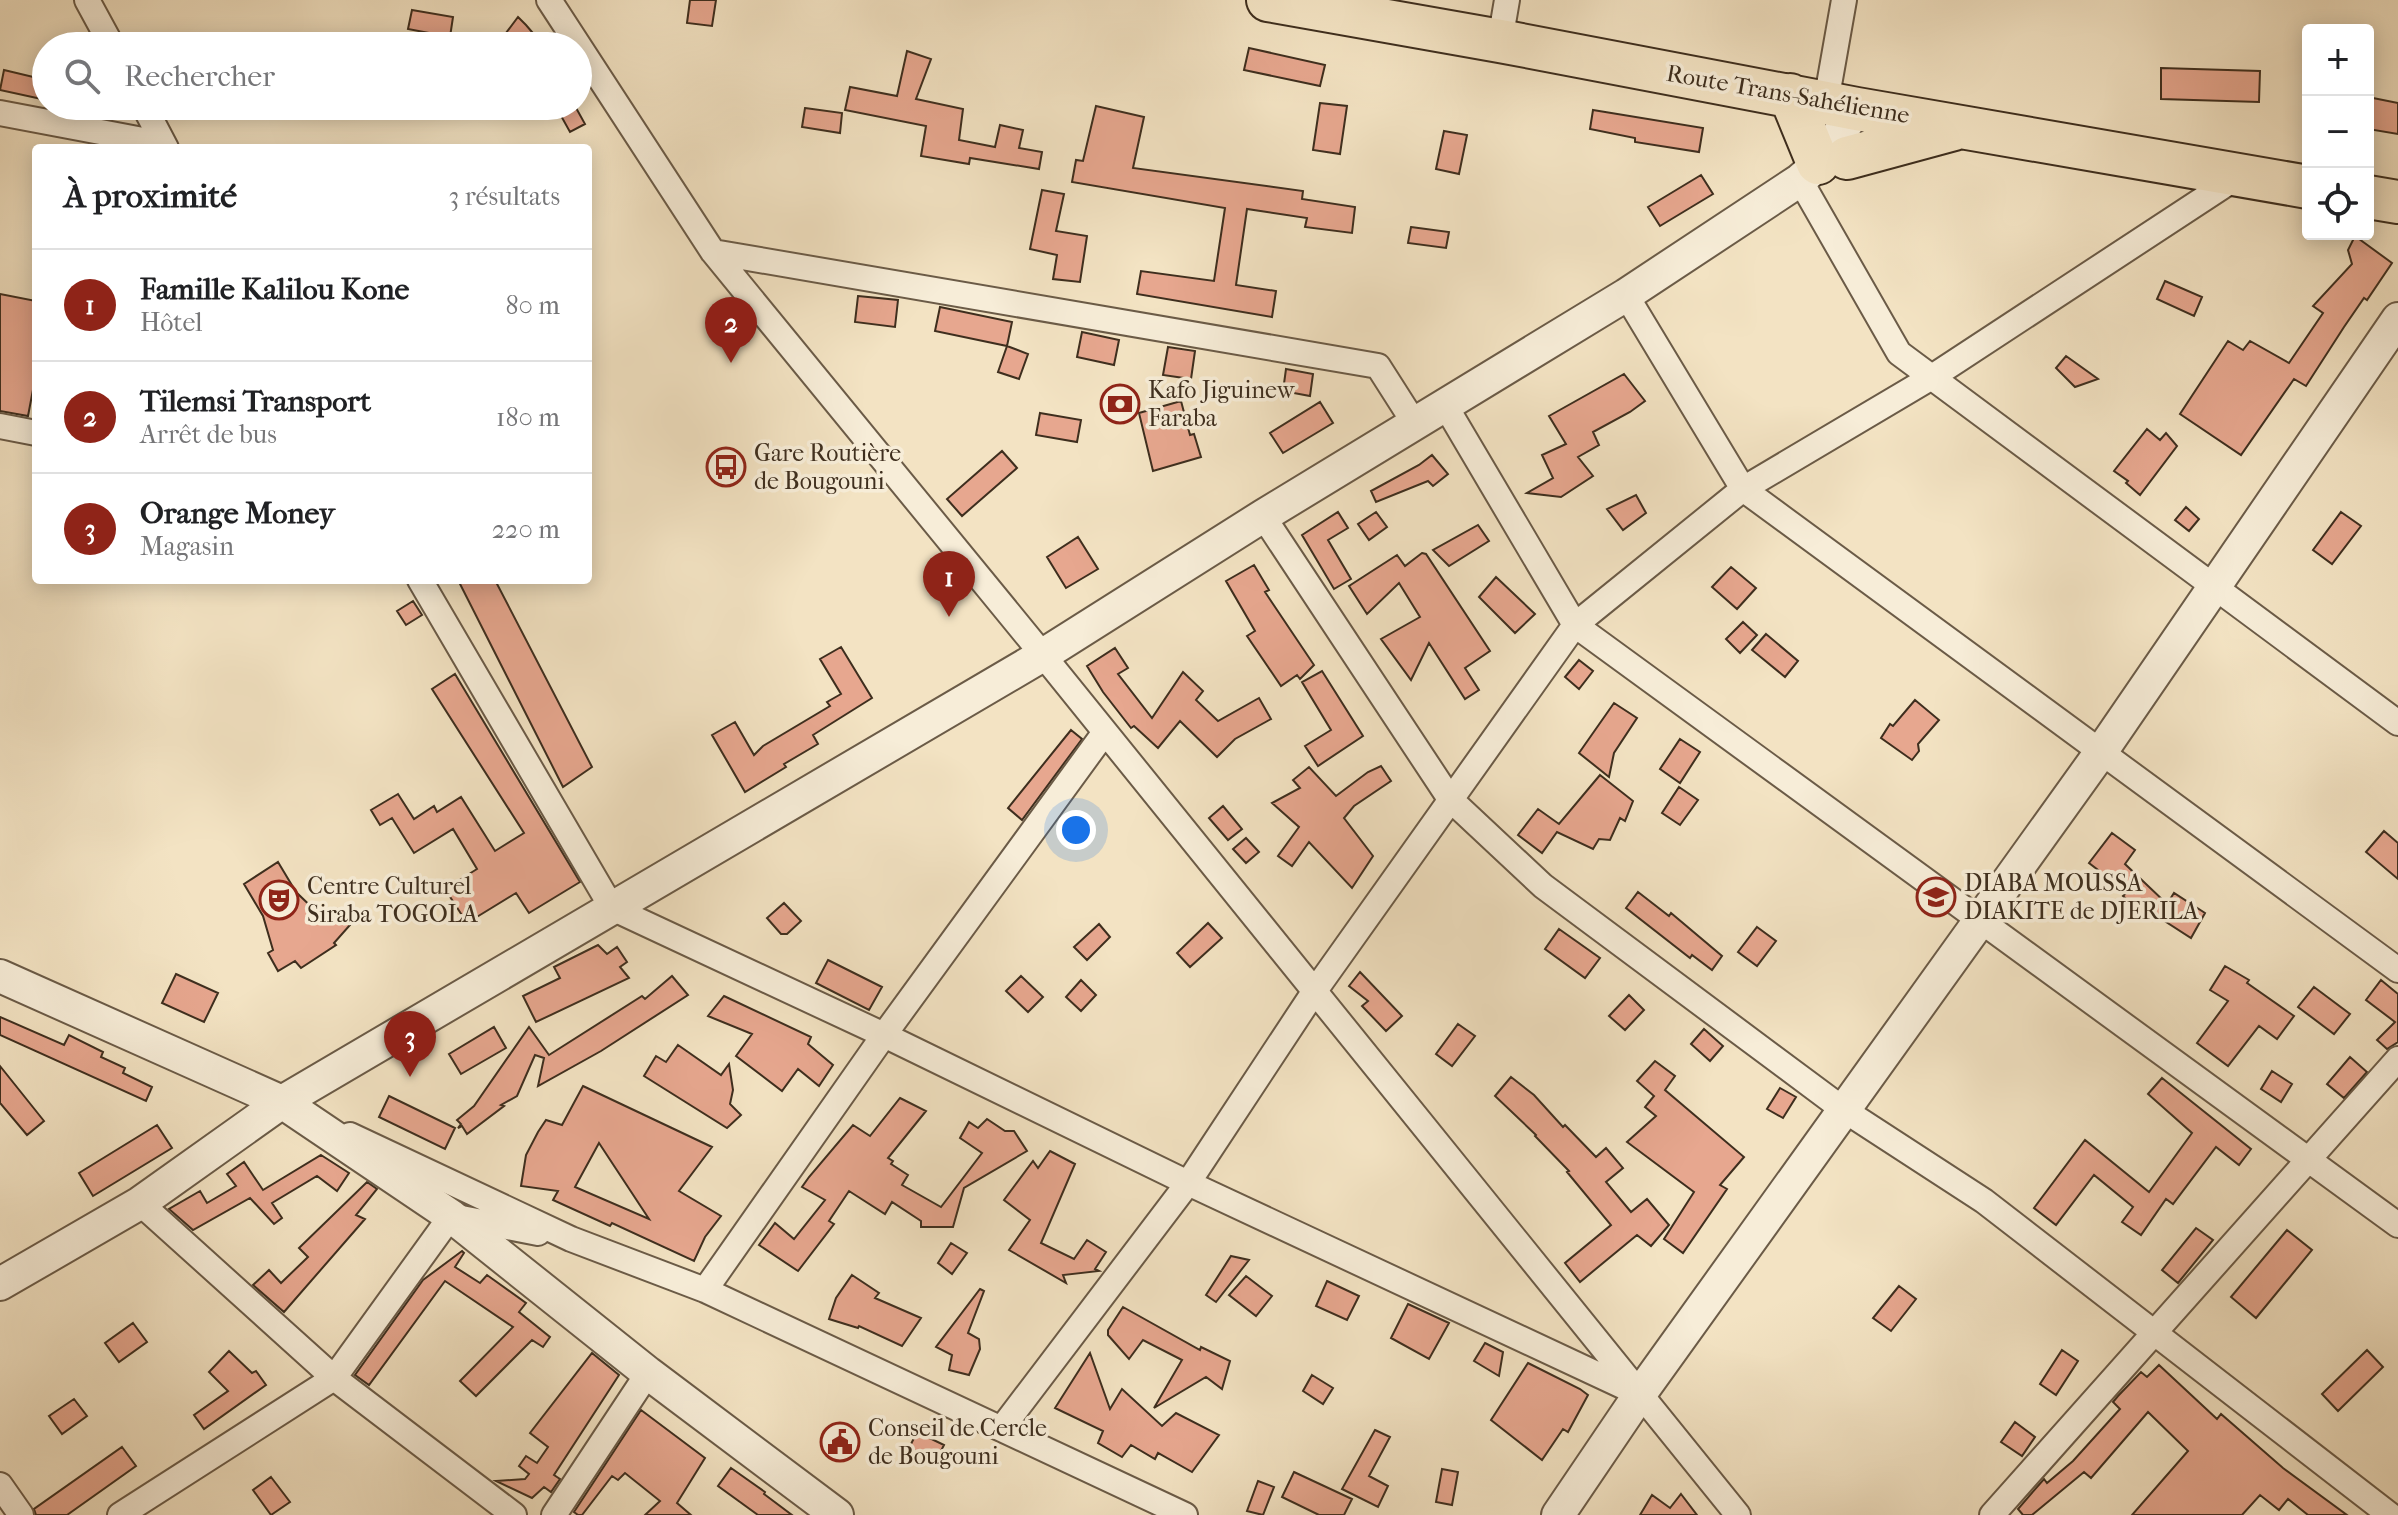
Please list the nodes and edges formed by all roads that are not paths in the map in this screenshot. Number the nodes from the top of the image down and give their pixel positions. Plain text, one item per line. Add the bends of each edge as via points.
1 (87, 0) edge
2 (549, 0) edge
3 (1268, 0) edge
4 (1507, 0) edge
5 (1844, 0) edge
6 (104, 32) edge
7 (570, 32) edge
8 (1500, 41) junction
9 (592, 66) edge
10 (1838, 105) junction
11 (0, 113) edge
12 (32, 119) edge
13 (35, 120) edge
14 (151, 120) edge
15 (1965, 126) junction
16 (155, 144) edge
17 (164, 144) edge
18 (1820, 167) junction
19 (2240, 175) junction
20 (2302, 186) edge
21 (2374, 198) edge
22 (2398, 202) edge
23 (713, 252) junction
24 (1626, 295) junction
25 (2398, 319) edge
26 (1932, 377) junction
27 (1445, 405) junction
28 (1415, 424) junction
29 (0, 426) edge
30 (32, 432) edge
31 (1743, 489) junction
32 (1263, 516) junction
33 (422, 584) edge
34 (2213, 588) junction
35 (1575, 625) junction
36 (1043, 655) junction
37 (2398, 723) edge
38 (1105, 732) junction
39 (2101, 752) junction
40 (1450, 799) junction
41 (612, 908) junction
42 (1980, 920) junction
43 (2398, 970) edge
44 (0, 976) edge
45 (1314, 992) junction
46 (884, 1035) junction
47 (2398, 1059) edge
48 (282, 1102) junction
49 (1844, 1110) junction
50 (2309, 1159) junction
51 (1188, 1183) junction
52 (140, 1203) junction
53 (451, 1216) junction
54 (2398, 1225) edge
55 (571, 1239) junction
56 (0, 1284) edge
57 (705, 1290) junction
58 (2156, 1332) junction
59 (648, 1373) junction
60 (334, 1378) junction
61 (1640, 1394) junction
62 (1002, 1428) junction
63 (0, 1485) edge
64 (2390, 1511) edge
65 (1997, 1513) edge
66 (21, 1515) edge
67 (120, 1515) edge
68 (514, 1515) edge
69 (554, 1515) edge
70 (836, 1515) edge
71 (1185, 1515) edge
72 (1558, 1515) edge
73 (1738, 1515) edge

1 - 6 street
2 - 7 street
3 - 8 highway, Route Trans-Sahélienne
4 - 8 street
5 - 10 street
8 - 10 highway, Route Trans-Sahélienne
9 - 23 street
10 - 15 highway, Route Trans-Sahélienne
10 - 18 highway
10 - 18 street
11 - 12 street
13 - 16 street
14 - 17 street
15 - 18 highway
15 - 19 highway, Route Trans-Sahélienne
18 - 24 street
18 - 26 street via 1899,353
19 - 20 highway, Route Trans-Sahélienne
19 - 26 street
21 - 22 highway
23 - 28 street via 1378,366
23 - 36 street
24 - 27 street
24 - 31 street
25 - 34 street
26 - 31 street
26 - 34 street
27 - 28 street
27 - 35 street
28 - 32 street
29 - 30 street
31 - 35 street
31 - 39 street
32 - 36 street
32 - 40 street
33 - 41 street
34 - 37 street
34 - 39 street
35 - 40 street
35 - 42 street
36 - 38 street
36 - 41 street
38 - 45 street
38 - 46 street
39 - 42 street
39 - 43 street
40 - 45 street
40 - 49 street via 1543,886
41 - 46 street
41 - 48 street
42 - 49 street
42 - 50 street
44 - 48 street
45 - 51 street
45 - 61 street
46 - 51 street
46 - 57 street
47 - 50 street
48 - 52 street
48 - 53 street
48 - 55 street
49 - 58 street via 1984,1201
49 - 61 street
50 - 54 street
50 - 58 street
51 - 61 street
51 - 62 street
52 - 56 street
52 - 60 street
53 - 55 street
53 - 59 street
53 - 60 street
55 - 57 street
57 - 62 street
58 - 64 street
58 - 65 street
59 - 69 street
59 - 70 street
60 - 67 street
60 - 68 street
61 - 72 street
61 - 73 street
62 - 71 street
63 - 66 street

